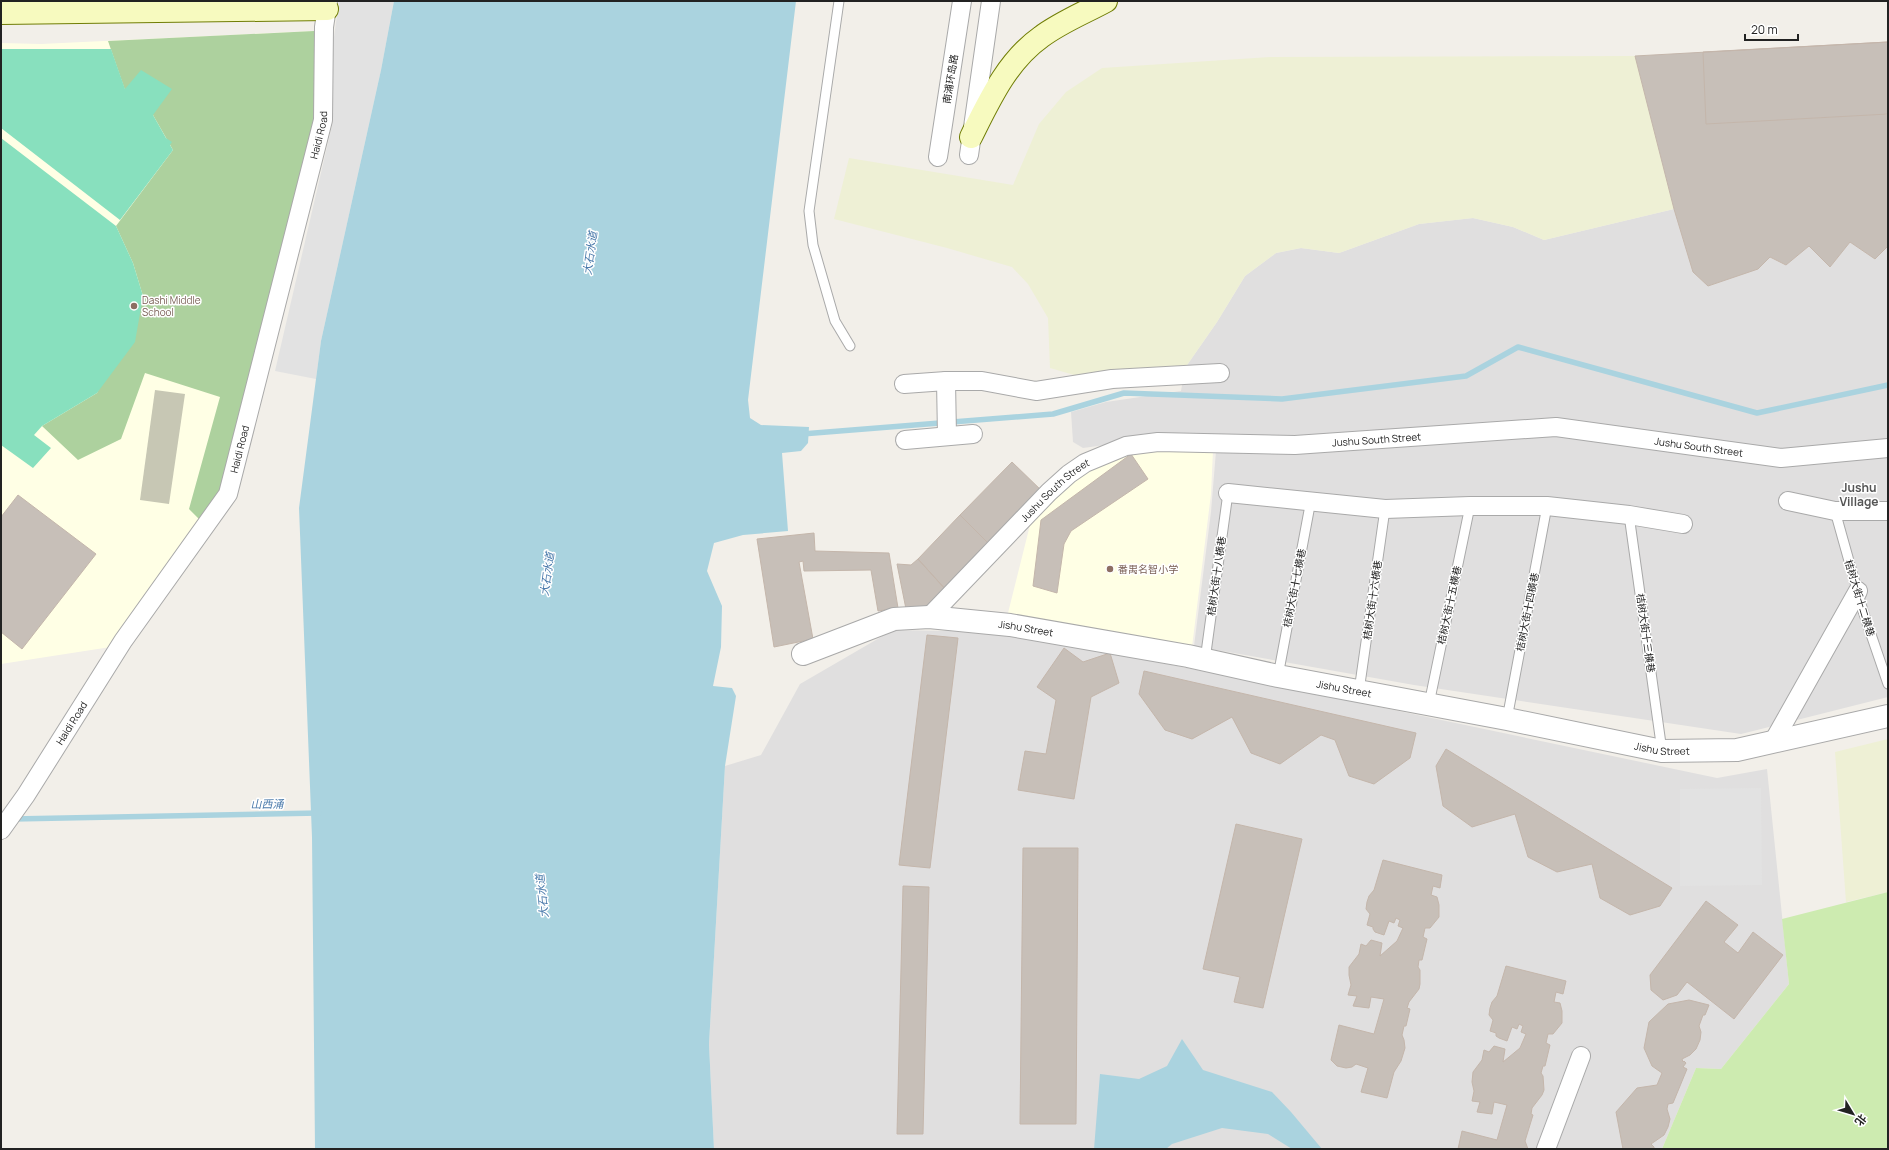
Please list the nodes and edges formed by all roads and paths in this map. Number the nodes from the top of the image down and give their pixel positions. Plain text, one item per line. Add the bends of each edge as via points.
1 (839, 1) edge
2 (962, 1) edge
3 (991, 1) edge
4 (1106, 1) edge
5 (328, 5) edge
6 (273, 6) edge
7 (63, 7) edge
8 (1, 13) edge
9 (970, 146) joint
10 (938, 157) dead end
11 (850, 346) dead end
12 (1220, 373) dead end
13 (946, 381) junction
14 (904, 384) dead end
15 (972, 434) dead end
16 (948, 436) junction
17 (905, 440) dead end
18 (1888, 448) edge
19 (1228, 493) joint
20 (1311, 500) junction
21 (1788, 501) dead end
22 (1470, 506) junction
23 (1547, 506) junction
24 (1385, 509) junction
25 (1835, 511) junction
26 (1888, 511) edge
27 (1629, 515) junction
28 (1683, 524) dead end
29 (1858, 591) junction
30 (929, 617) junction
31 (803, 654) dead end
32 (1205, 660) junction
33 (1278, 676) junction
34 (1888, 684) edge
35 (1360, 691) junction
36 (1429, 704) junction
37 (1888, 716) edge
38 (1508, 718) junction
39 (1773, 742) junction
40 (1662, 751) junction
41 (1, 830) edge
42 (1581, 1056) dead end
43 (1546, 1149) edge

1 - 11 lane via 809,211 813,245 835,321
2 - 10 street, 南浦环岛路
3 - 9 street
4 - 9 main road via 1062,23 1025,50 996,88
5 - 6 main road
5 - 41 street, Haidi Road via 324,27 323,120 228,494 124,641
6 - 7 main road
7 - 8 main road
12 - 13 street via 1112,379 1036,391 982,381
13 - 14 street
13 - 16 street
15 - 16 street
16 - 17 street
18 - 30 street, Jushu South Street via 1781,458 1556,427 1295,445 1158,442 1126,446 1085,463 1069,474
19 - 20 street
19 - 32 lane, 桔树大街十八横巷
20 - 24 street
20 - 33 lane, 桔树大街十七横巷
21 - 25 street
22 - 23 street
22 - 24 street
22 - 36 lane, 桔树大街十五横巷
23 - 27 street
23 - 38 lane, 桔树大街十四横巷
24 - 35 lane, 桔树大街十六横巷
25 - 26 street
25 - 29 lane, 桔树大街十二横巷
27 - 28 street
27 - 40 lane, 桔树大街十三横巷
29 - 34 lane, 桔树大街十二横巷
29 - 39 street
30 - 31 street, Jishu Street via 894,620
30 - 32 street, Jishu Street via 1010,625
32 - 33 street, Jishu Street
33 - 35 street, Jishu Street
35 - 36 street, Jishu Street
36 - 38 street, Jishu Street
37 - 39 street, Jishu Street
38 - 40 street, Jishu Street
39 - 40 street, Jishu Street via 1737,750
42 - 43 street

